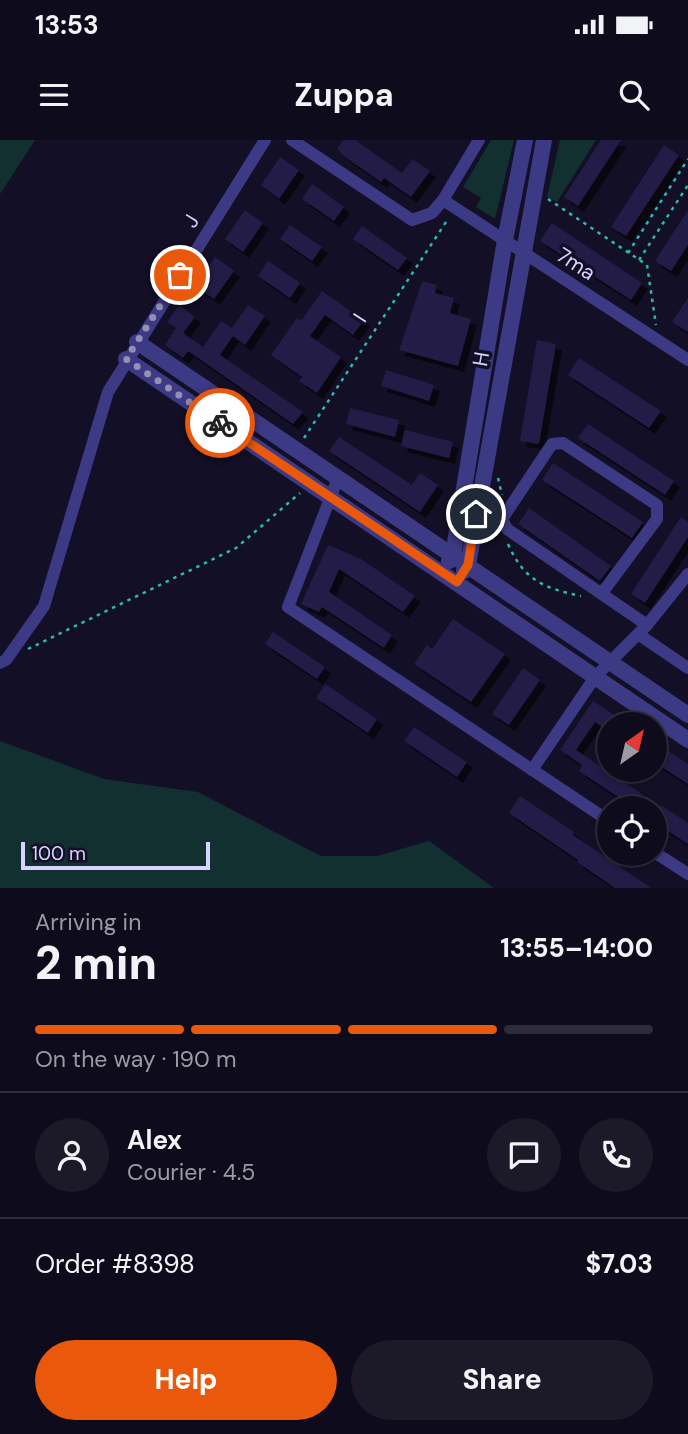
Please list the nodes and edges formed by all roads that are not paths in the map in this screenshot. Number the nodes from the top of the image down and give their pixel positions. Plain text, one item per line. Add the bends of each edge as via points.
1 (265, 140) edge
2 (292, 140) edge
3 (479, 140) edge
4 (525, 140) edge
5 (544, 140) edge
6 (443, 200) junction
7 (505, 240) junction
8 (522, 251) junction
9 (137, 342) junction
10 (126, 359) junction
11 (688, 360) edge
12 (338, 478) junction
13 (330, 497) junction
14 (453, 555) junction
15 (468, 565) junction
16 (442, 572) junction
17 (688, 574) edge
18 (457, 582) junction
19 (603, 593) junction
20 (643, 630) junction
21 (3, 662) edge
22 (610, 662) junction
23 (688, 668) edge
24 (595, 677) junction
25 (688, 715) edge
26 (688, 740) edge
27 (532, 770) junction
28 (597, 813) edge
29 (667, 860) edge
30 (688, 874) edge

1 - 9 street, J
2 - 6 street via 412,220 432,213
3 - 6 street
4 - 7 street, H
5 - 8 street, H
6 - 7 street, 7ma
7 - 8 street, 7ma
7 - 14 street, H
8 - 11 street, 7ma
8 - 15 street, H
9 - 10 street, J
9 - 12 street
10 - 13 street
10 - 21 street, J via 108,392 44,606
12 - 13 street
12 - 14 street
13 - 16 street
13 - 27 street via 288,607
14 - 15 street
14 - 16 street, H
15 - 18 street, H
15 - 22 street
16 - 18 street
17 - 20 street
18 - 24 street
19 - 19 street via 657,519 657,505 564,443 552,444 502,519 507,529
19 - 20 street
20 - 22 street
20 - 23 street
22 - 24 street
22 - 25 street
24 - 26 street
24 - 27 street
27 - 28 street
29 - 30 street

